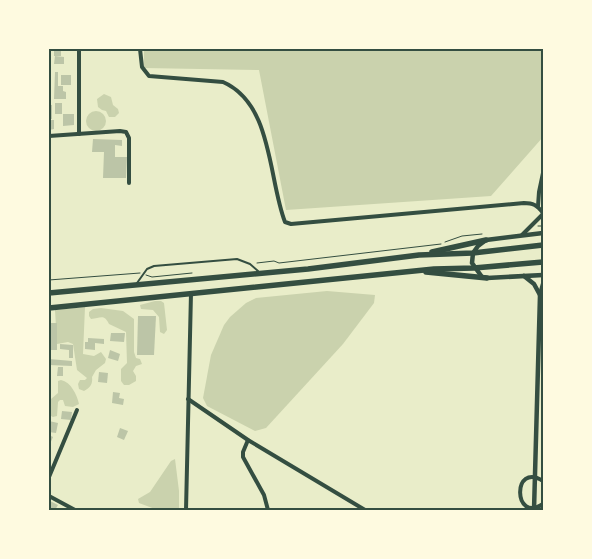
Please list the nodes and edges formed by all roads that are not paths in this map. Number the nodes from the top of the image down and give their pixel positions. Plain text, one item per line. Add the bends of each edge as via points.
1 (79, 49) edge
2 (140, 49) edge
3 (79, 134) junction
4 (49, 136) edge
5 (543, 173) edge
6 (129, 183) dead end
7 (538, 206) junction
8 (543, 213) edge
9 (543, 233) edge
10 (522, 236) junction
11 (486, 240) junction
12 (543, 245) edge
13 (473, 253) junction
14 (419, 255) junction
15 (543, 262) edge
16 (474, 268) junction
17 (419, 272) junction
18 (259, 273) junction
19 (543, 274) edge
20 (524, 276) junction
21 (487, 278) junction
22 (136, 284) junction
23 (543, 284) edge
24 (49, 293) edge
25 (191, 293) junction
26 (540, 294) junction
27 (49, 308) edge
28 (188, 400) junction
29 (77, 410) dead end
30 (248, 440) junction
31 (49, 476) edge
32 (536, 478) junction
33 (543, 481) edge
34 (49, 496) edge
35 (543, 504) edge
36 (534, 509) edge
37 (75, 510) edge
38 (186, 510) edge
39 (268, 510) edge
40 (365, 510) edge

1 - 3 street
2 - 7 street via 142,67 149,76 223,82 234,87 248,102 268,151 285,222 524,203
3 - 4 street
3 - 6 street via 126,132 129,138
5 - 7 street
7 - 8 street
8 - 10 street
9 - 10 street
10 - 11 street
11 - 13 street
11 - 14 main road
12 - 13 main road
13 - 14 main road
13 - 16 street
14 - 18 main road
15 - 16 main road
16 - 17 main road
16 - 21 street
17 - 21 main road
17 - 25 main road
18 - 22 main road
18 - 22 lane via 244,260 237,259 154,266 147,269
19 - 20 street
20 - 21 street
20 - 26 street
22 - 24 main road
23 - 26 street
25 - 27 main road
25 - 28 street
26 - 32 street
28 - 30 street
28 - 38 street
29 - 31 street
30 - 39 street via 243,457 264,495
30 - 40 street
32 - 33 street
32 - 36 street
32 - 36 street via 525,480 519,493 523,502
34 - 37 street
35 - 36 street

